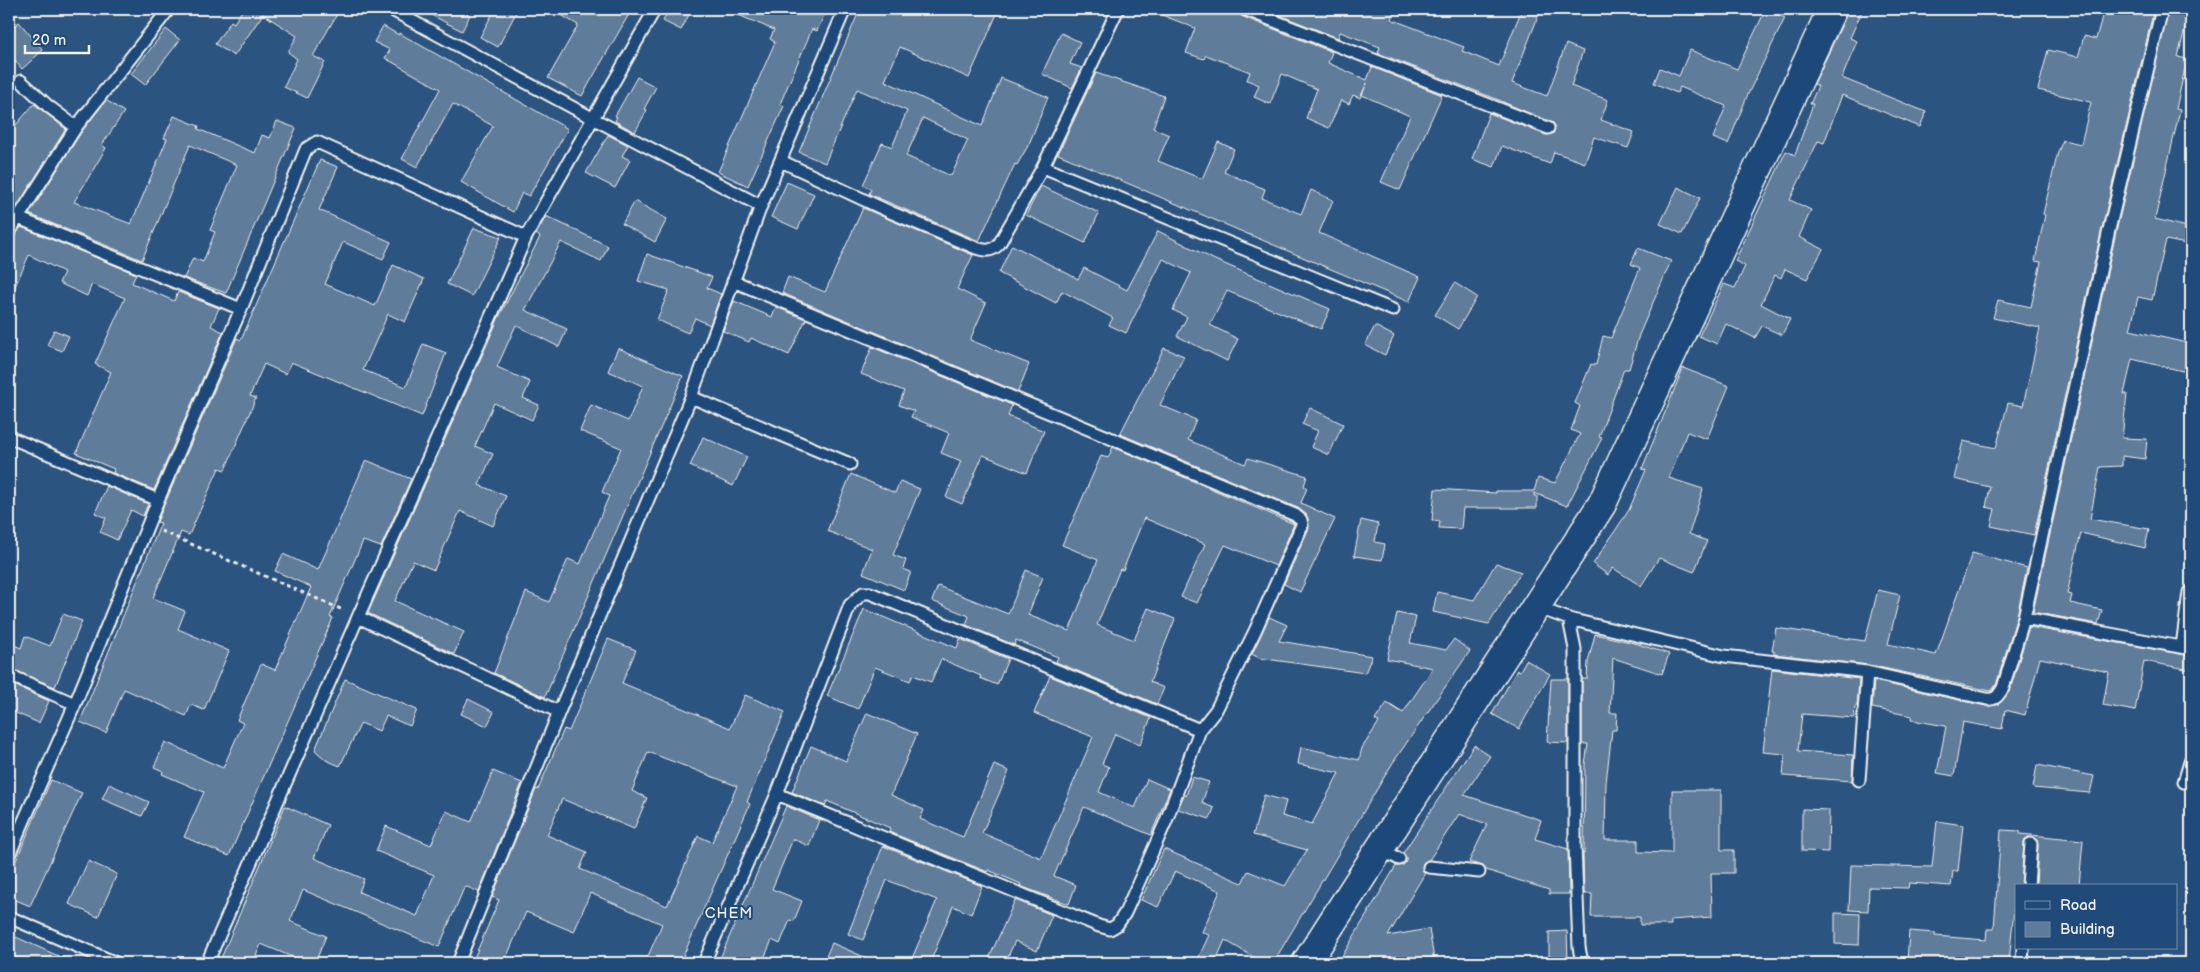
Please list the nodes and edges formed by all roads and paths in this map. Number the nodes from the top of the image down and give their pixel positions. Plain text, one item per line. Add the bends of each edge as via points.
1 (169, 9) edge
2 (390, 9) edge
3 (656, 9) edge
4 (845, 9) edge
5 (1118, 9) edge
6 (1244, 9) edge
7 (1832, 9) edge
8 (2162, 9) edge
9 (21, 81) dead end
10 (594, 120) junction
11 (76, 127) junction
12 (1548, 128) dead end
13 (781, 161) junction
14 (1044, 167) junction
15 (761, 206) junction
16 (18, 218) junction
17 (9, 232) edge
18 (526, 237) junction
19 (733, 281) junction
20 (241, 309) junction
21 (1393, 310) dead end
22 (691, 397) junction
23 (9, 437) edge
24 (850, 464) dead end
25 (158, 500) junction
26 (148, 526) junction
27 (2189, 592) dead end
28 (1535, 607) junction
29 (358, 617) junction
30 (2024, 618) junction
31 (1569, 619) junction
32 (2187, 648) edge
33 (1867, 672) junction
34 (9, 674) edge
35 (75, 704) junction
36 (559, 712) junction
37 (1200, 730) junction
38 (2191, 759) edge
39 (1858, 780) dead end
40 (2184, 782) dead end
41 (777, 794) junction
42 (2031, 844) dead end
43 (9, 855) edge
44 (1428, 867) dead end
45 (1479, 872) dead end
46 (2028, 884) edge
47 (9, 917) edge
48 (2023, 950) edge
49 (116, 963) edge
50 (207, 963) edge
51 (458, 963) edge
52 (704, 963) edge
53 (1306, 963) edge
54 (1582, 963) edge
55 (2022, 963) edge

1 - 11 lane
2 - 10 lane
3 - 10 lane
4 - 13 lane
5 - 14 lane
6 - 12 lane
7 - 28 street via 1602,504
8 - 30 lane via 2109,230
9 - 11 lane
10 - 15 lane
10 - 18 lane
11 - 16 lane
13 - 14 lane via 890,212 986,251 993,250 998,244
13 - 15 lane
14 - 21 lane
15 - 19 lane
16 - 17 lane
16 - 20 lane
18 - 20 lane via 317,142 311,144 303,156
18 - 29 lane
19 - 22 lane
19 - 37 lane via 1301,520 1300,534 1255,632 1216,710
20 - 25 lane
22 - 24 lane
22 - 36 lane
23 - 25 lane
25 - 26 lane
26 - 29 path
26 - 35 lane
27 - 32 lane
28 - 31 lane
28 - 53 street via 1389,854
29 - 36 lane
29 - 50 lane
30 - 32 lane
30 - 33 lane via 2003,688 1993,700
31 - 33 lane via 1724,656
31 - 54 lane via 1574,649 1575,846
33 - 39 lane
34 - 35 lane
35 - 43 lane
36 - 51 lane
37 - 41 lane via 1166,821 1125,913 1110,928 1093,924
37 - 41 lane via 870,592 863,592 850,604
38 - 40 lane
41 - 52 lane
42 - 46 lane
44 - 45 lane
47 - 49 lane
48 - 55 lane

